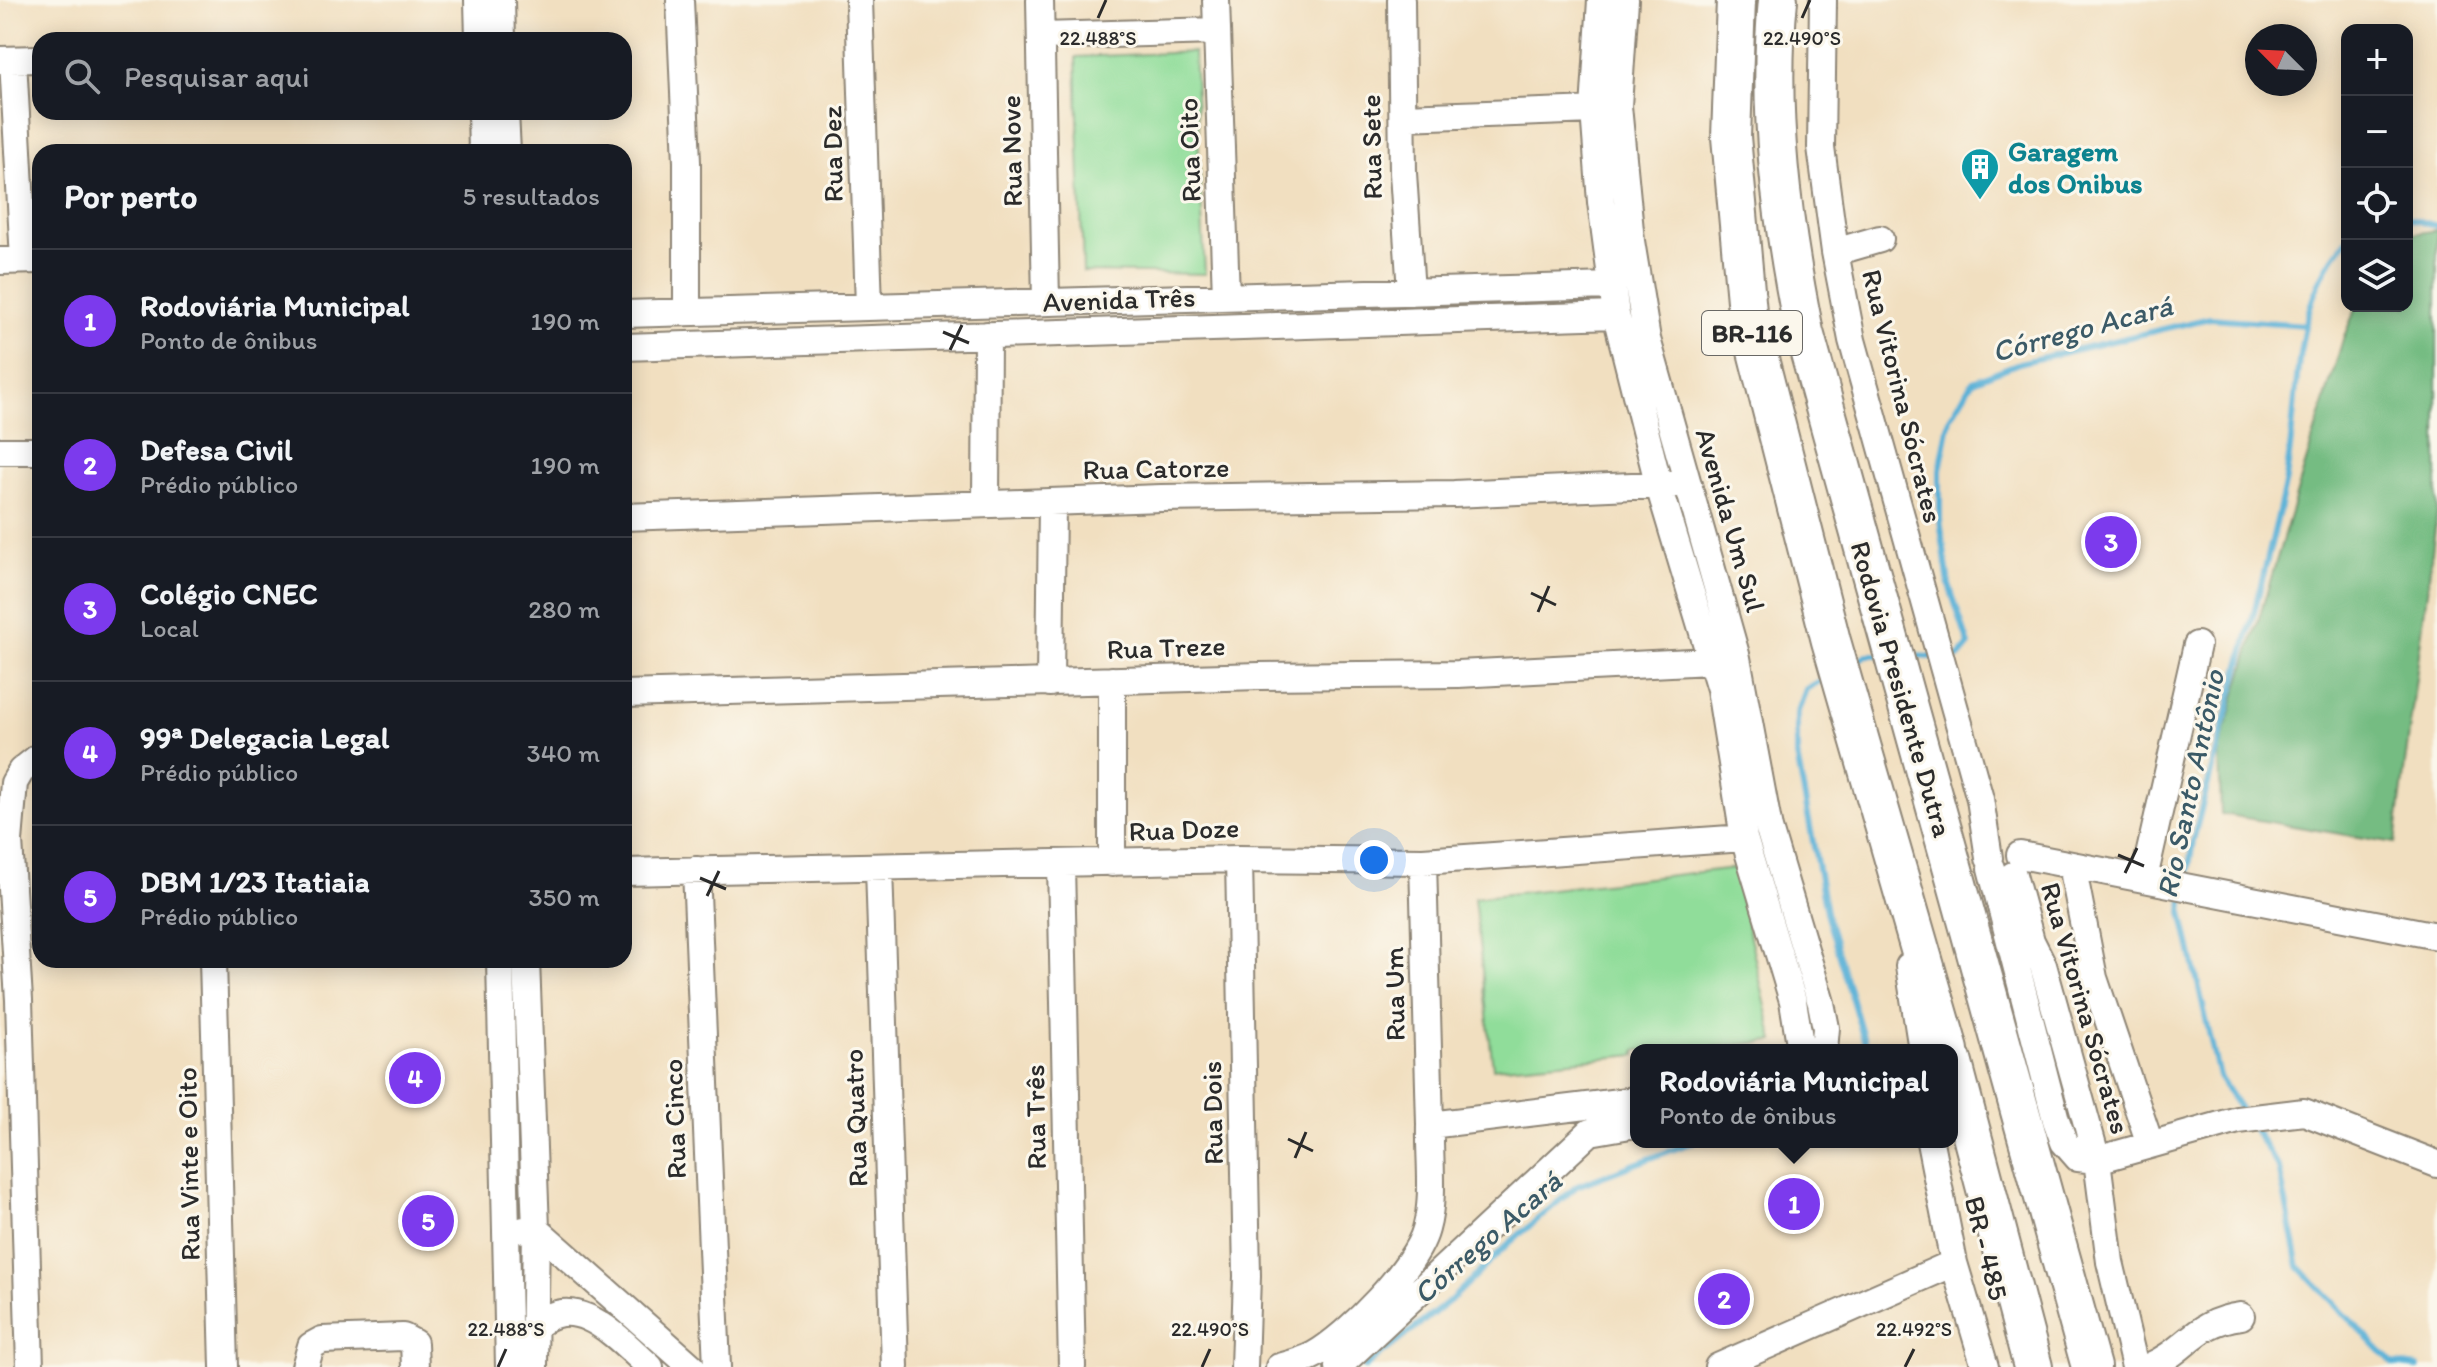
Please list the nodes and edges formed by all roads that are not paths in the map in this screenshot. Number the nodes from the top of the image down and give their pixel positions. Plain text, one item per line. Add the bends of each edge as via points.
1 (478, 0) edge
2 (501, 0) edge
3 (680, 0) edge
4 (859, 0) edge
5 (1040, 0) edge
6 (1216, 0) edge
7 (1401, 0) edge
8 (1736, 0) edge
9 (1778, 0) edge
10 (1823, 0) edge
11 (1612, 12) edge
12 (1216, 31) junction
13 (479, 32) edge
14 (502, 32) edge
15 (1042, 36) junction
16 (32, 59) edge
17 (6, 60) edge
18 (1594, 110) junction
19 (1403, 117) junction
20 (481, 120) edge
21 (505, 120) edge
22 (482, 144) edge
23 (507, 144) edge
24 (1601, 202) junction
25 (1628, 205) junction
26 (1880, 239) dead end
27 (1835, 252) junction
28 (21, 260) edge
29 (1611, 286) junction
30 (1483, 289) junction
31 (1411, 292) junction
32 (1304, 294) junction
33 (1226, 297) junction
34 (1157, 299) junction
35 (1046, 302) junction
36 (931, 305) junction
37 (869, 307) junction
38 (764, 310) junction
39 (687, 312) junction
40 (632, 314) edge
41 (1616, 315) junction
42 (1488, 319) junction
43 (1305, 325) junction
44 (1162, 330) junction
45 (987, 335) junction
46 (932, 337) junction
47 (767, 343) junction
48 (632, 347) edge
49 (1651, 401) junction
50 (0, 451) edge
51 (32, 451) edge
52 (1689, 482) junction
53 (1659, 486) junction
54 (1052, 502) junction
55 (986, 503) junction
56 (632, 517) edge
57 (1692, 550) junction
58 (2197, 645) dead end
59 (1710, 661) junction
60 (1112, 680) junction
61 (1050, 683) junction
62 (632, 694) edge
63 (30, 763) edge
64 (1744, 838) junction
65 (1890, 847) junction
66 (1239, 859) junction
67 (1423, 861) junction
68 (2011, 861) junction
69 (1112, 863) junction
70 (1061, 865) junction
71 (2072, 865) junction
72 (879, 867) junction
73 (696, 870) junction
74 (632, 872) edge
75 (2156, 880) junction
76 (2437, 936) edge
77 (2043, 965) junction
78 (213, 968) edge
79 (500, 968) edge
80 (526, 968) edge
81 (2094, 978) junction
82 (1800, 1044) edge
83 (1825, 1044) edge
84 (1921, 1044) edge
85 (1947, 1044) edge
86 (1958, 1083) edge
87 (1630, 1102) edge
88 (1587, 1120) junction
89 (1630, 1124) edge
90 (1430, 1125) junction
91 (531, 1126) junction
92 (504, 1127) junction
93 (2150, 1144) junction
94 (1931, 1148) edge
95 (2097, 1160) junction
96 (2437, 1164) edge
97 (12, 1193) edge
98 (536, 1229) junction
99 (507, 1231) junction
100 (1954, 1263) junction
101 (2241, 1316) dead end
102 (534, 1328) junction
103 (1360, 1333) junction
104 (682, 1364) edge
105 (30, 1367) edge
106 (224, 1367) edge
107 (305, 1367) edge
108 (415, 1367) edge
109 (509, 1367) edge
110 (534, 1367) edge
111 (650, 1367) edge
112 (717, 1367) edge
113 (895, 1367) edge
114 (1072, 1367) edge
115 (1244, 1367) edge
116 (1279, 1367) edge
117 (1338, 1367) edge
118 (1718, 1367) edge
119 (1985, 1367) edge
120 (2033, 1367) edge
121 (2091, 1367) edge
122 (2135, 1367) edge
123 (2148, 1367) edge

1 - 13 street
2 - 14 street
3 - 39 street
4 - 37 street, Rua Dez
5 - 15 street, Rua Nove
6 - 12 street, Rua Oito
7 - 19 street, Rua Sete
8 - 65 highway, Rodovia Presidente Dutra / BR-116 via 1731,137 1747,312
9 - 121 highway, Rodovia Presidente Dutra / BR-116 via 1776,127 1793,275 1828,428
10 - 27 street, Rua Vitorina Sócrates via 1821,147
11 - 18 street, Avenida Um Sul
11 - 25 street, Avenida Um Sul
12 - 15 street
12 - 33 street, Rua Oito
15 - 35 street, Rua Nove
16 - 17 street
17 - 28 street
18 - 19 street
18 - 24 street, Avenida Um Sul
19 - 31 street, Rua Sete
20 - 22 street
21 - 23 street
24 - 25 street
24 - 29 street, Avenida Um Sul
25 - 49 street, Avenida Um Sul
26 - 27 street
27 - 68 street, Rua Vitorina Sócrates via 1856,355 1980,799
29 - 30 street, Avenida Três
29 - 41 street, Avenida Um Sul
30 - 31 street, Avenida Três
30 - 42 street
31 - 32 street, Avenida Três
32 - 33 street, Avenida Três
32 - 43 street
33 - 34 street, Avenida Três
34 - 35 street, Avenida Três
34 - 44 street
35 - 36 street, Avenida Três
36 - 37 street, Avenida Três
36 - 46 street
37 - 38 street, Avenida Três
38 - 39 street, Avenida Três
38 - 47 street
39 - 40 street, Avenida Três
41 - 42 street, Avenida Três
41 - 49 street, Avenida Um Sul
42 - 43 street, Avenida Três
43 - 44 street, Avenida Três
44 - 45 street, Avenida Três
45 - 46 street, Avenida Três
45 - 55 street
46 - 47 street, Avenida Três
47 - 48 street, Avenida Três
49 - 52 street, Avenida Um Sul
49 - 53 street, Avenida Um Sul
50 - 51 street
52 - 53 street, Rua Catorze
52 - 57 street, Avenida Um Sul
53 - 54 street, Rua Catorze
53 - 57 street, Avenida Um Sul
54 - 55 street, Rua Catorze
54 - 61 street
55 - 56 street, Rua Catorze
57 - 59 street, Avenida Um Sul
57 - 83 street, Avenida Um Sul via 1737,658 1769,829 1821,1003
58 - 75 street
59 - 60 street, Rua Treze via 1458,674
59 - 64 street, Avenida Um Sul via 1720,689
60 - 61 street, Rua Treze
60 - 69 street
61 - 62 street, Rua Treze
63 - 97 street via 14,783 9,841 19,1000
64 - 67 street, Rua Doze
64 - 82 street, Avenida Um Sul via 1793,1001
65 - 84 street
65 - 85 highway, Rodovia Presidente Dutra / BR-116
66 - 67 street, Rua Doze
66 - 69 street, Rua Doze
66 - 115 street, Rua Dois
67 - 90 street, Rua Um
68 - 71 street
68 - 77 street, Rua Vitorina Sócrates via 2031,941
68 - 95 street, Rua Vitorina Sócrates via 2064,1142 2078,1158
69 - 70 street, Rua Doze
70 - 72 street, Rua Doze
70 - 114 street, Rua Três
71 - 75 street
71 - 81 street
72 - 73 street, Rua Doze
72 - 113 street, Rua Quatro
73 - 74 street, Rua Doze
73 - 112 street, Rua Cinco
75 - 76 street
77 - 81 street
77 - 95 street, Rua Vitorina Sócrates
78 - 106 street, Rua Vinte e Oito
79 - 92 street
80 - 91 street
81 - 93 street
86 - 120 highway
87 - 88 street
88 - 89 street
88 - 90 street
88 - 103 street via 1524,1190
90 - 103 street via 1429,1216 1421,1244
91 - 92 street
91 - 98 street
92 - 99 street
93 - 95 street
93 - 96 street via 2238,1120 2304,1112
94 - 100 street, BR - 485
95 - 122 street, Rua Vitorina Sócrates via 2110,1262
97 - 105 street
98 - 99 street
98 - 102 street
98 - 104 street
99 - 109 street
100 - 118 street
100 - 119 street, BR - 485
101 - 123 street via 2207,1323 2171,1357
102 - 110 street
102 - 111 street via 556,1314 579,1313
103 - 116 street
103 - 117 street
107 - 108 street via 311,1346 322,1340 403,1337 414,1343

